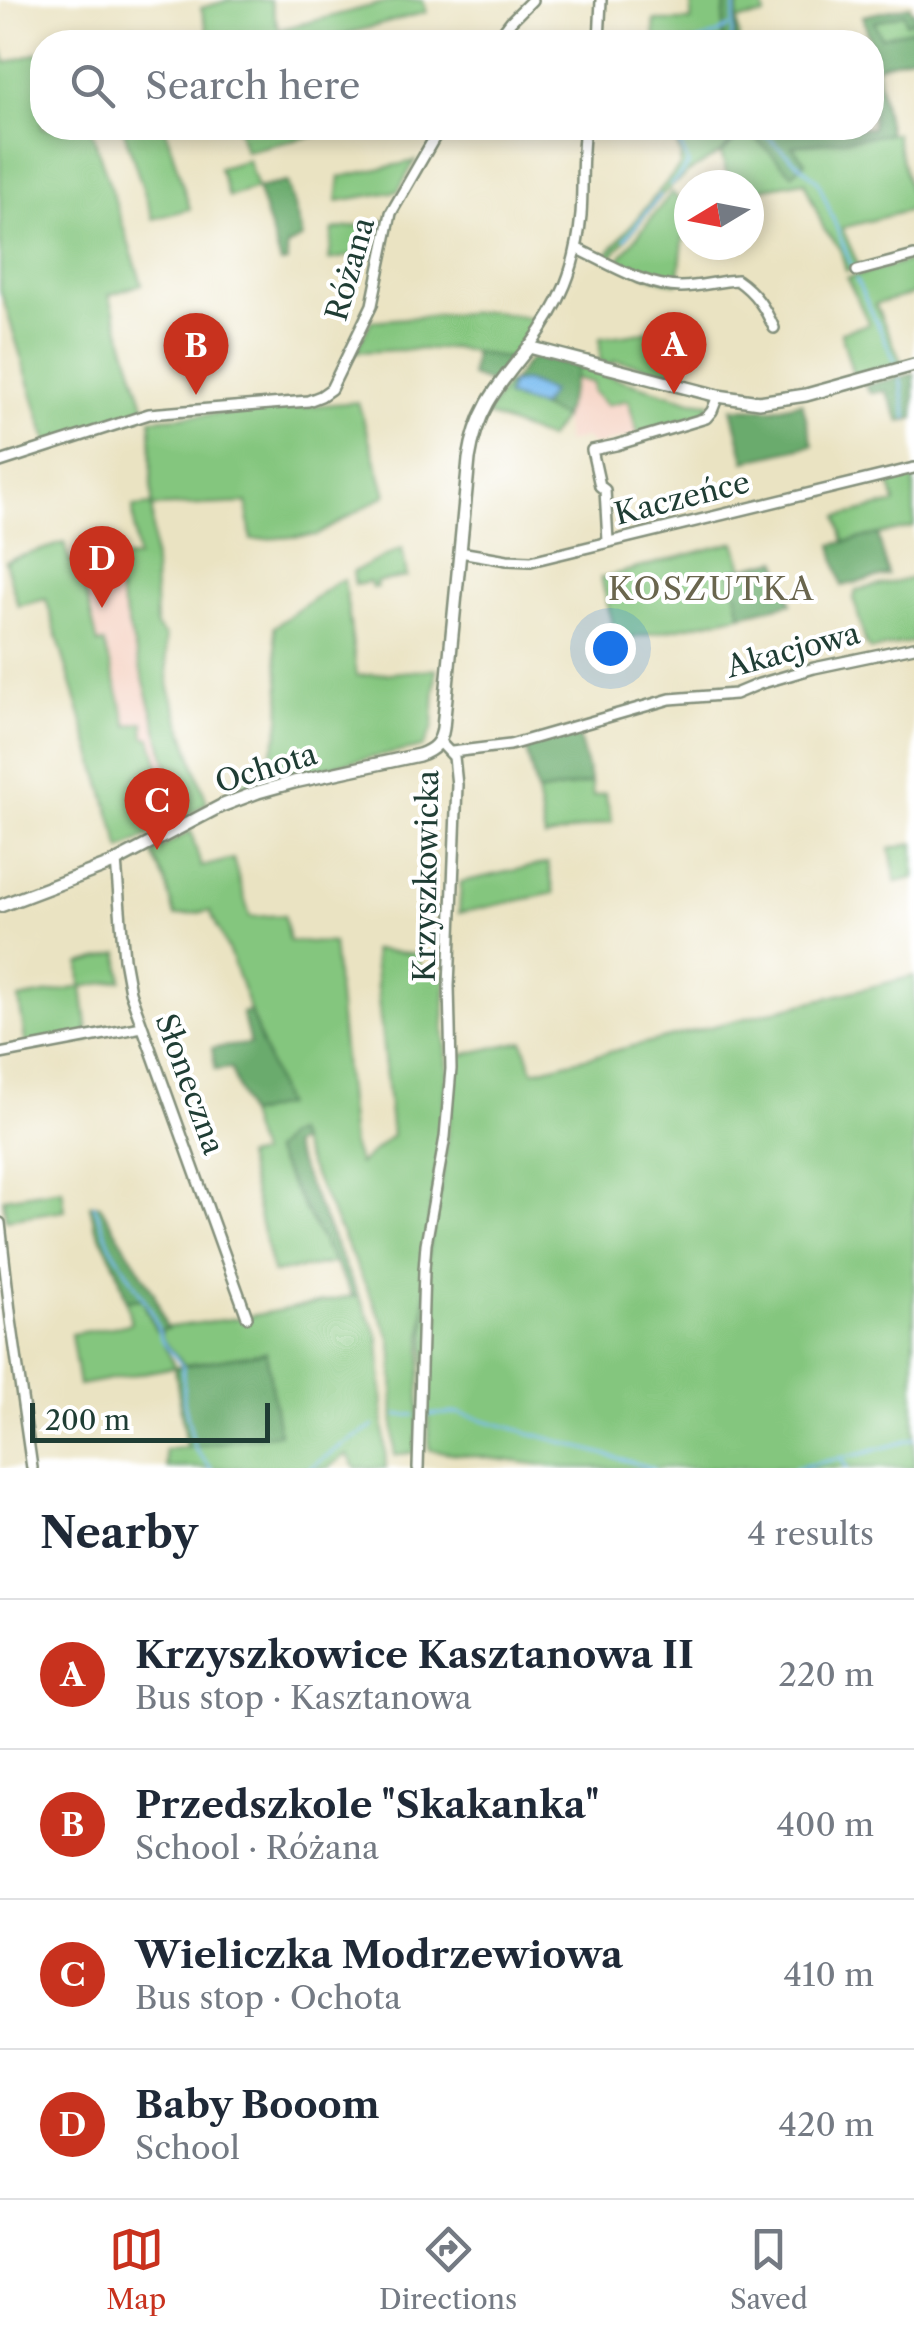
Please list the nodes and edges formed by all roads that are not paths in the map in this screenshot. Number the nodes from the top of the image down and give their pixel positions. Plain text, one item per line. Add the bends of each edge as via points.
1 (532, 0) edge
2 (602, 0) edge
3 (504, 30) edge
4 (600, 30) edge
5 (433, 140) edge
6 (584, 140) edge
7 (576, 248) junction
8 (914, 256) edge
9 (858, 271) dead end
10 (774, 328) dead end
11 (530, 347) junction
12 (914, 365) edge
13 (718, 396) junction
14 (0, 462) edge
15 (914, 468) edge
16 (608, 541) junction
17 (460, 552) junction
18 (914, 648) edge
19 (440, 742) junction
20 (452, 752) junction
21 (116, 861) junction
22 (0, 906) edge
23 (142, 1027) junction
24 (0, 1054) edge
25 (0, 1224) edge
26 (247, 1317) dead end
27 (32, 1468) edge
28 (418, 1468) edge

1 - 3 street
2 - 4 street
5 - 14 street, Różana via 392,213 372,305 331,389 308,401 149,414
6 - 7 street, Krzyszkowicka
7 - 10 street via 664,286 737,280 762,303
7 - 11 street, Krzyszkowicka via 566,286
8 - 9 street
11 - 13 street
11 - 17 street, Krzyszkowicka via 477,423
12 - 13 street via 781,399
13 - 16 street via 706,418 592,450
15 - 16 street, Kaczeńce
16 - 17 street, Kaczeńce via 531,561
17 - 19 street, Krzyszkowicka
18 - 20 street, Akacjowa via 814,668 735,694 670,700 510,745
19 - 20 street, Krzyszkowicka
19 - 21 street, Ochota via 419,755 236,800
20 - 28 street, Krzyszkowicka via 457,812 450,1069 425,1257
21 - 22 street, Ochota
21 - 23 street, Słoneczna via 126,976
23 - 24 street
23 - 26 street, Słoneczna
25 - 27 street

